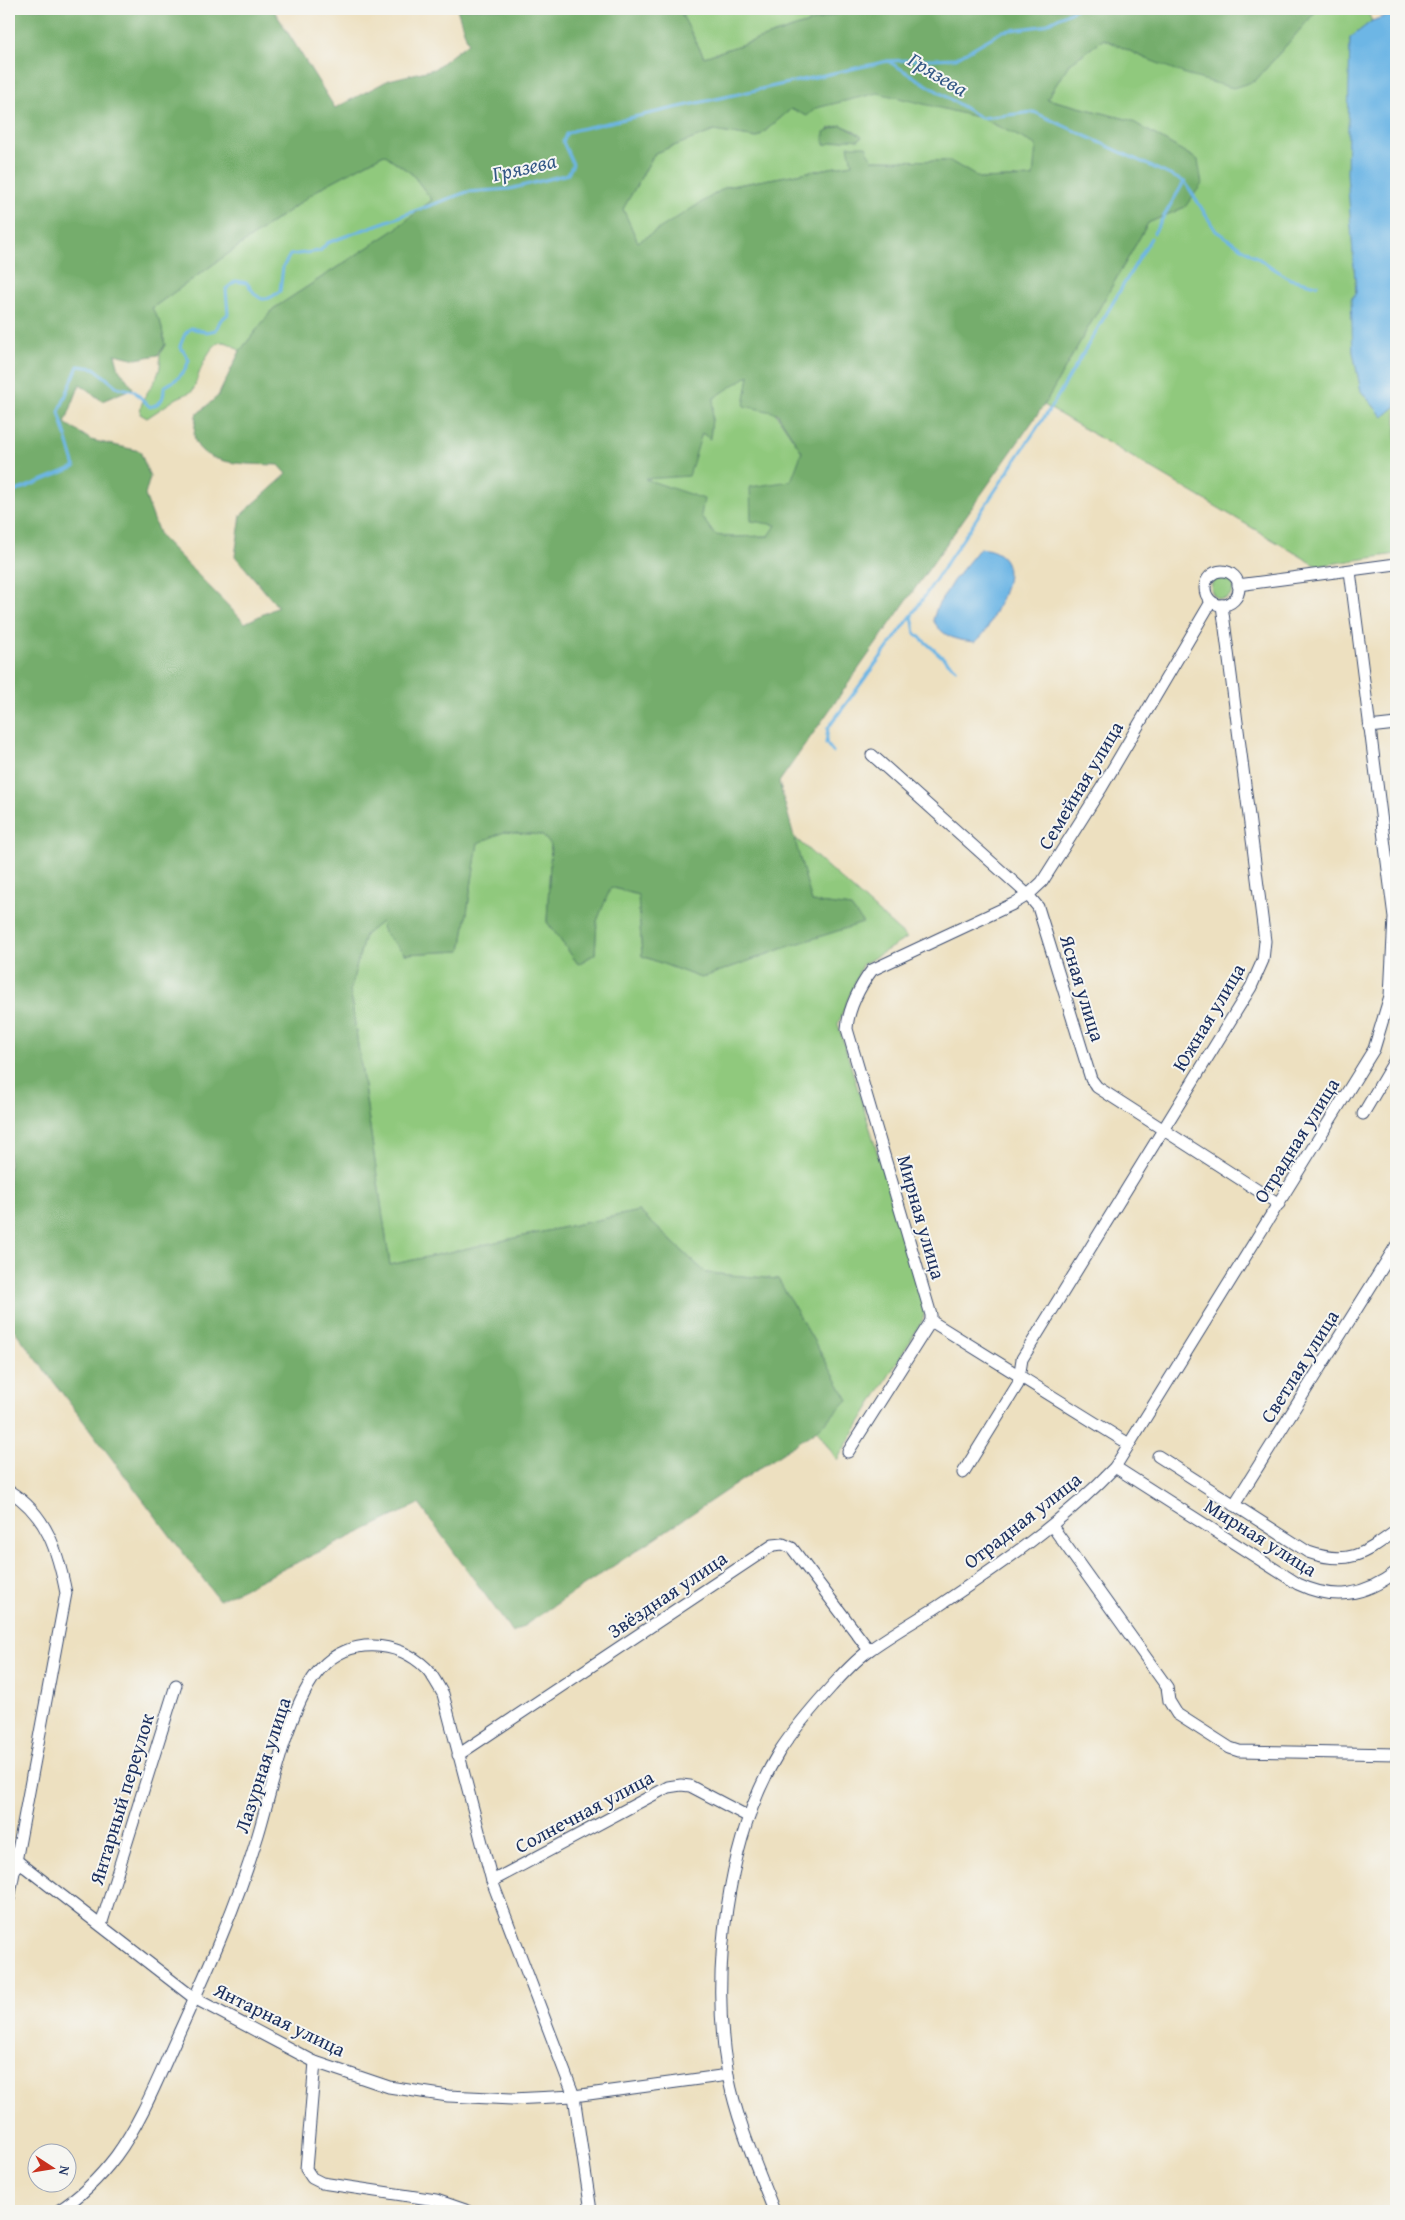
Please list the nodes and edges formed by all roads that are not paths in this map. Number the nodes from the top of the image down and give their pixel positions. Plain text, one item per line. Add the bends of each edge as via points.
1 (1396, 564) edge
2 (1350, 571) junction
3 (1238, 585) junction
4 (1217, 603) junction
5 (1396, 724) edge
6 (1369, 727) junction
7 (872, 755) dead end
8 (1028, 895) junction
9 (1395, 926) edge
10 (935, 940) joint
11 (1396, 1058) edge
12 (1363, 1114) dead end
13 (1163, 1129) junction
14 (1279, 1204) junction
15 (1396, 1246) edge
16 (930, 1321) junction
17 (1018, 1374) junction
18 (1130, 1444) junction
19 (848, 1452) dead end
20 (1158, 1456) dead end
21 (1115, 1467) junction
22 (963, 1473) dead end
23 (9, 1491) edge
24 (1234, 1505) junction
25 (1052, 1526) junction
26 (1396, 1531) edge
27 (1396, 1572) edge
28 (869, 1650) junction
29 (176, 1685) dead end
30 (1396, 1754) edge
31 (458, 1755) junction
32 (749, 1816) junction
33 (13, 1858) edge
34 (492, 1881) junction
35 (9, 1899) edge
36 (101, 1925) junction
37 (194, 1998) junction
38 (315, 2062) junction
39 (728, 2075) junction
40 (574, 2096) junction
41 (58, 2211) edge
42 (468, 2211) edge
43 (591, 2211) edge
44 (774, 2211) edge

1 - 2 street
2 - 3 street
2 - 6 street, Отрадная улица
3 - 4 street via 1233,601
3 - 4 street via 1229,573 1209,576 1205,586 1208,597
4 - 8 street, Семейная улица via 1042,882
4 - 13 street, Южная улица via 1265,941 1263,960 1251,987
5 - 6 street
6 - 9 street, Отрадная улица
7 - 8 street, Ясная улица
8 - 10 street, Семейная улица
8 - 13 street, Ясная улица via 1042,916 1091,1079 1097,1087
9 - 14 street, Отрадная улица via 1390,996 1374,1049
10 - 16 street, Мирная улица via 872,970 850,1012 847,1029 931,1314
11 - 12 street
13 - 14 street, Ясная улица
13 - 17 street, Южная улица via 1022,1359
14 - 18 street, Отрадная улица
15 - 24 street, Светлая улица
16 - 17 street
16 - 19 street
17 - 18 street
17 - 22 street, Южная улица via 1018,1384
18 - 21 street, Отрадная улица
20 - 24 street, Мирная улица
21 - 25 street, Отрадная улица
21 - 27 street, Мирная улица via 1316,1593 1340,1595 1363,1591
23 - 33 street via 24,1500 47,1528 59,1558 66,1593
24 - 26 street, Мирная улица via 1308,1552 1326,1558 1365,1553
25 - 28 street, Отрадная улица via 937,1607
25 - 30 street via 1167,1688 1169,1702 1177,1714 1239,1751
28 - 31 street, Звёздная улица via 792,1548 783,1544 773,1545
28 - 32 street, Отрадная улица via 807,1713 778,1754
29 - 36 street, Янтарный переулок
31 - 34 street, Лазурная улица
31 - 37 street, Лазурная улица via 443,1694 428,1669 413,1658 379,1645 362,1645 335,1656 320,1668 289,1728 258,1837 232,1912
32 - 34 street, Солнечная улица via 681,1784
32 - 39 street, Отрадная улица via 733,1871 725,1919 722,1993
33 - 35 street
33 - 36 street, Янтарная улица
34 - 40 street, Лазурная улица
36 - 37 street, Янтарная улица
37 - 38 street, Янтарная улица
37 - 41 street, Лазурная улица via 151,2094 116,2155 91,2185
38 - 40 street, Янтарная улица via 389,2086 448,2096 512,2099
38 - 42 street via 306,2169 312,2178 322,2183 436,2200
39 - 40 street, Янтарная улица
39 - 44 street, Отрадная улица via 742,2126
40 - 43 street, Лазурная улица

